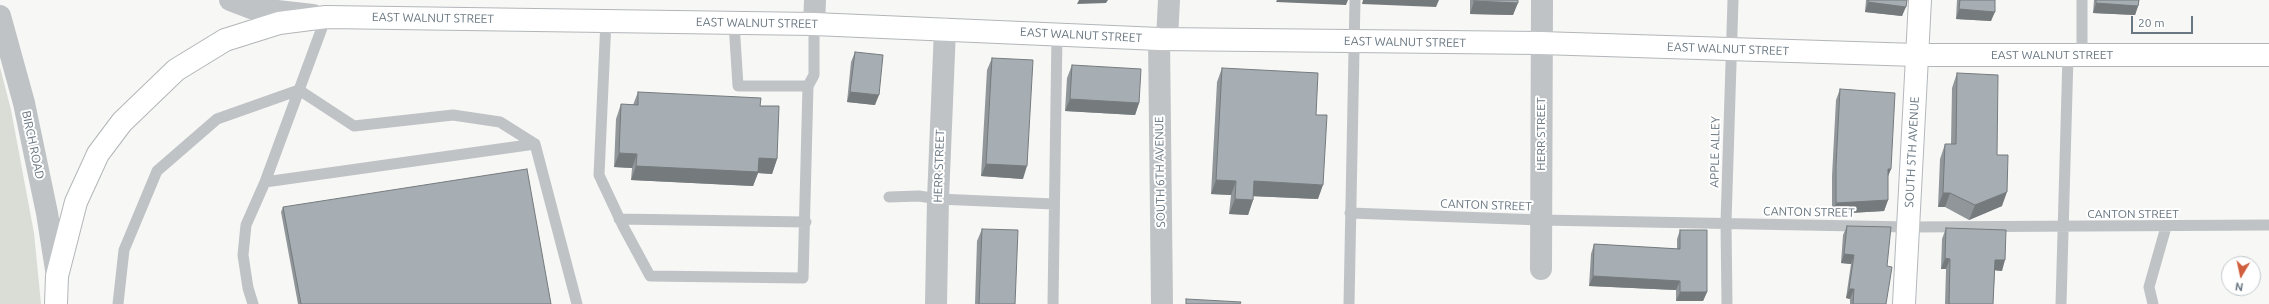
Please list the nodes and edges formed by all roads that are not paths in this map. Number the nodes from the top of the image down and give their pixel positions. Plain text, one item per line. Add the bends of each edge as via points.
1 (230, 0) edge
2 (815, 0) edge
3 (1168, 0) edge
4 (1355, 0) edge
5 (1542, 0) edge
6 (1733, 0) edge
7 (1920, 0) edge
8 (2082, 0) edge
9 (288, 6) edge
10 (0, 16) edge
11 (326, 17) junction
12 (606, 20) junction
13 (734, 23) junction
14 (814, 24) junction
15 (945, 29) junction
16 (1057, 34) junction
17 (1163, 39) junction
18 (1354, 41) junction
19 (1540, 43) junction
20 (1730, 49) junction
21 (1917, 55) junction
22 (2075, 55) junction
23 (2269, 55) edge
24 (808, 86) junction
25 (299, 90) junction
26 (535, 144) junction
27 (265, 182) junction
28 (889, 197) dead end
29 (938, 199) junction
30 (1054, 204) junction
31 (1350, 213) junction
32 (619, 219) junction
33 (1541, 220) junction
34 (806, 222) junction
35 (1726, 223) junction
36 (2269, 225) edge
37 (2063, 227) junction
38 (2166, 227) junction
39 (1909, 228) junction
40 (1541, 269) dead end
41 (57, 276) junction
42 (56, 304) edge
43 (118, 304) edge
44 (253, 304) edge
45 (577, 304) edge
46 (936, 304) edge
47 (1053, 304) edge
48 (1162, 304) edge
49 (1349, 304) edge
50 (1727, 304) edge
51 (1904, 304) edge
52 (2061, 304) edge
53 (2153, 304) edge

1 - 9 street via 250,8
2 - 14 street
3 - 17 street, SOUTH 6TH AVENUE
4 - 18 lane
5 - 19 street, HERR STREET
6 - 20 lane, APPLE ALLEY
7 - 21 main road, SOUTH 5TH AVENUE
8 - 22 lane
9 - 11 street
10 - 41 street, BIRCH ROAD via 24,103
11 - 12 main road, EAST WALNUT STREET
11 - 25 lane
11 - 41 main road, EAST WALNUT STREET via 279,23 225,40 176,70 146,96 98,154 76,202
12 - 13 main road, EAST WALNUT STREET
12 - 32 lane via 599,175
13 - 14 main road, EAST WALNUT STREET
13 - 24 lane via 738,86
14 - 15 main road, EAST WALNUT STREET
14 - 24 lane via 814,75
15 - 16 main road, EAST WALNUT STREET
15 - 29 street, HERR STREET
16 - 17 main road, EAST WALNUT STREET
16 - 30 lane
17 - 18 main road, EAST WALNUT STREET
17 - 48 street, SOUTH 6TH AVENUE
18 - 19 main road, EAST WALNUT STREET
18 - 31 lane
19 - 20 main road, EAST WALNUT STREET
19 - 33 street, HERR STREET
20 - 21 main road, EAST WALNUT STREET
20 - 35 lane, APPLE ALLEY
21 - 22 main road, EAST WALNUT STREET
21 - 39 main road, SOUTH 5TH AVENUE
22 - 23 main road, EAST WALNUT STREET
22 - 37 lane
24 - 34 lane
25 - 26 lane via 354,126 453,115 500,122
25 - 27 lane
25 - 43 lane via 217,119 157,171 124,250
26 - 27 lane
26 - 45 lane
27 - 44 lane via 246,225 243,255
28 - 29 lane via 919,196
29 - 30 lane
29 - 46 street, HERR STREET
30 - 47 lane
31 - 33 lane, CANTON STREET
31 - 49 lane
32 - 34 lane
32 - 34 lane via 650,276 803,278
33 - 35 lane, CANTON STREET
33 - 40 street, HERR STREET
35 - 39 lane, CANTON STREET
35 - 50 lane, APPLE ALLEY
36 - 38 lane, CANTON STREET
37 - 38 lane, CANTON STREET
37 - 39 lane, CANTON STREET
37 - 52 lane
38 - 53 lane via 2149,287
39 - 51 main road, SOUTH 5TH AVENUE
41 - 42 main road, EAST WALNUT STREET

